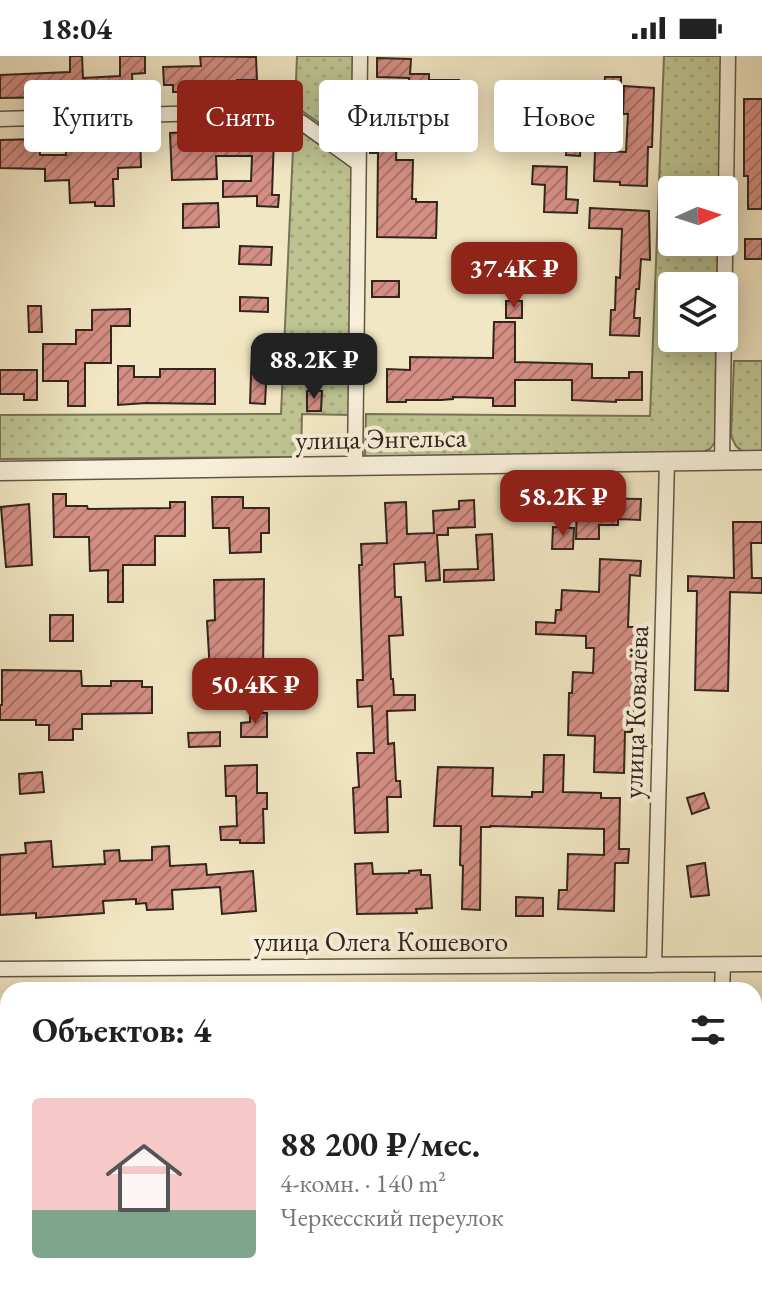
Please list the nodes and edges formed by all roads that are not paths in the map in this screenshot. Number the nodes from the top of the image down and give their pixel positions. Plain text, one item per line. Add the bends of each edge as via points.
1 (360, 56) edge
2 (728, 56) edge
3 (0, 119) edge
4 (358, 163) junction
5 (762, 460) edge
6 (667, 461) junction
7 (722, 461) junction
8 (355, 466) junction
9 (0, 471) edge
10 (762, 964) edge
11 (654, 965) junction
12 (723, 965) junction
13 (0, 969) edge
14 (722, 982) edge

1 - 4 street
2 - 7 street
3 - 4 street via 272,111 301,122
4 - 8 street
5 - 7 street, улица Энгельса
6 - 7 street, улица Энгельса
6 - 8 street, улица Энгельса
6 - 11 street, улица Ковалёва
8 - 9 street, улица Энгельса
10 - 12 street, улица Олега Кошевого
11 - 12 street, улица Олега Кошевого
11 - 13 street, улица Олега Кошевого
12 - 14 street

